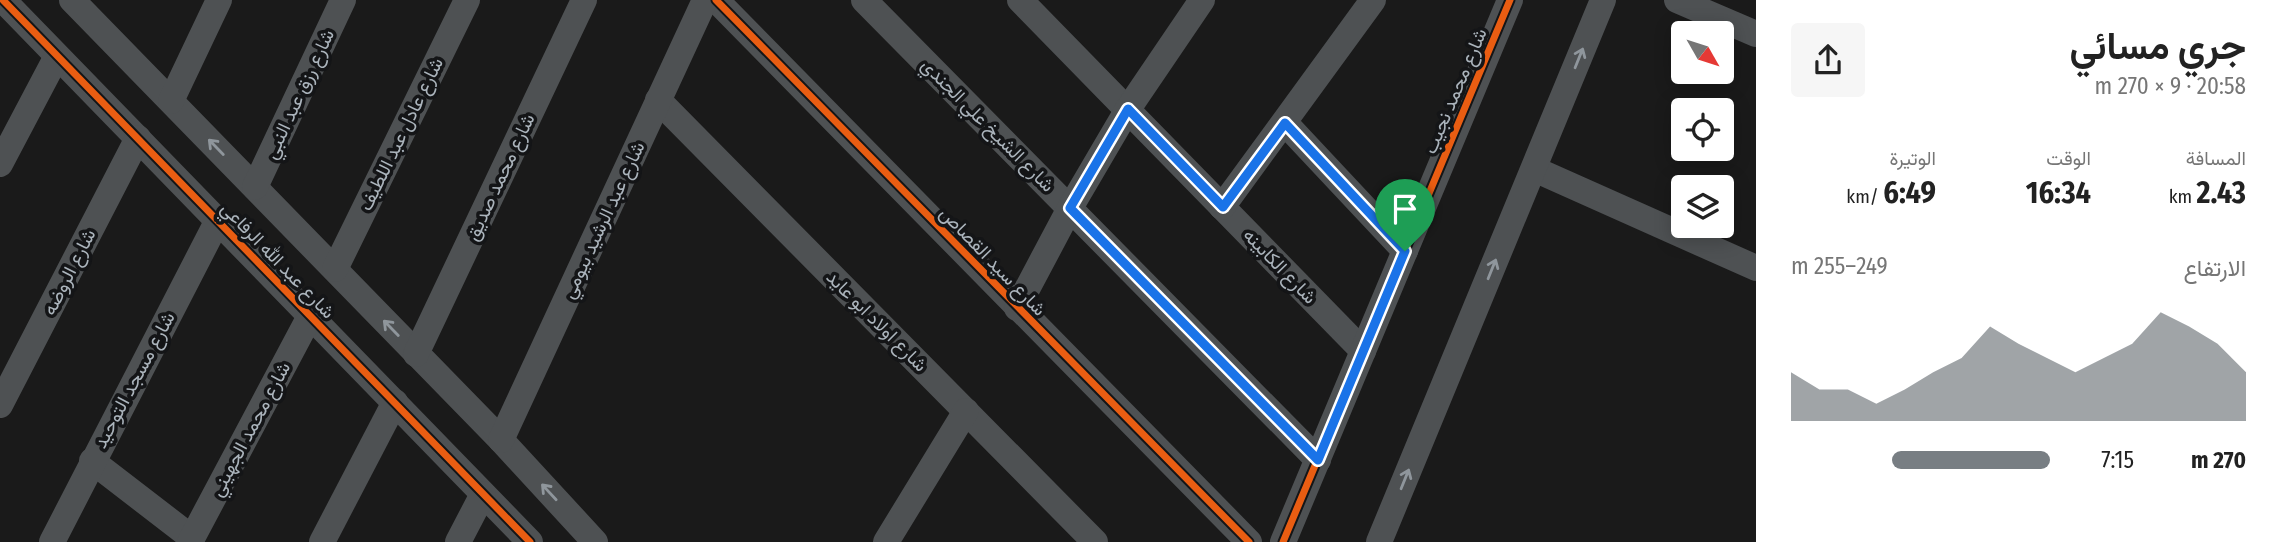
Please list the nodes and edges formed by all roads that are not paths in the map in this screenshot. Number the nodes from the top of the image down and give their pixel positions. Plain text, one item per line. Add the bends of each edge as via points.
1 (4, 0) edge
2 (219, 0) edge
3 (343, 0) edge
4 (467, 0) edge
5 (584, 0) edge
6 (705, 0) edge
7 (716, 0) edge
8 (864, 0) edge
9 (1020, 0) edge
10 (1202, 0) edge
11 (1373, 0) edge
12 (1510, 0) edge
13 (1603, 0) edge
14 (1678, 0) edge
15 (87, 6) edge
16 (1756, 34) edge
17 (57, 55) junction
18 (658, 100) junction
19 (170, 101) junction
20 (1128, 109) junction
21 (1285, 123) junction
22 (138, 138) junction
23 (0, 164) edge
24 (1534, 169) junction
25 (255, 187) junction
26 (1223, 207) junction
27 (1070, 208) junction
28 (218, 220) junction
29 (1405, 251) junction
30 (1756, 268) edge
31 (335, 269) junction
32 (1017, 308) junction
33 (310, 316) junction
34 (1363, 351) junction
35 (416, 354) junction
36 (395, 402) junction
37 (0, 405) edge
38 (966, 411) junction
39 (501, 440) junction
40 (1318, 460) junction
41 (92, 461) junction
42 (483, 494) junction
43 (191, 540) edge
44 (1289, 540) edge
45 (51, 542) edge
46 (322, 542) edge
47 (458, 542) edge
48 (530, 542) edge
49 (595, 542) edge
50 (886, 542) edge
51 (1095, 542) edge
52 (1249, 542) edge
53 (1379, 542) edge

1 - 17 street, شارع عبد الله الرفاعي
2 - 19 street
3 - 25 street, شارع رزق عبد النبي
4 - 31 street, شارع عادل عبد اللطيف
5 - 35 street, شارع محمد صديق
6 - 18 street, شارع عبد الرشيد بيومي
7 - 32 street, شارع سيد القصاص
8 - 27 street, شارع الشيخ علي الجندي
9 - 20 street, شارع الكابينه
10 - 20 street
11 - 21 street
12 - 29 street, شارع محمد نجيب
24 -> 13 street
14 - 16 street
15 - 19 street, شارع عبد الله الرفاعي
17 - 22 street, شارع عبد الله الرفاعي
17 - 23 street
18 - 38 street, شارع اولاد ابو عايد
18 - 39 street, شارع عبد الرشيد بيومي
25 -> 19 street, شارع عبد الله الرفاعي
20 - 26 street, شارع الكابينه
20 - 27 street
21 - 26 street
21 - 29 street
22 - 28 street, شارع عبد الله الرفاعي
22 - 37 street, شارع الروضه
24 - 30 street
53 -> 24 street
25 - 31 street, شارع عبد الله الرفاعي
26 - 34 street, شارع الكابينه
27 - 32 street
27 - 40 street, شارع الشيخ علي الجندي
28 - 33 street, شارع عبد الله الرفاعي
28 - 41 street, شارع مسجد التوحيد
29 - 34 street, شارع محمد نجيب
35 -> 31 street, شارع عبد الله الرفاعي
32 - 52 street, شارع سيد القصاص
33 - 36 street, شارع عبد الله الرفاعي
33 - 43 street, شارع محمد الجهيني
34 - 40 street, شارع محمد نجيب
35 - 39 street, شارع عبد الله الرفاعي
36 - 42 street, شارع عبد الله الرفاعي
36 - 46 street
38 - 50 street
38 - 51 street, شارع اولاد ابو عايد
49 -> 39 street, شارع عبد الله الرفاعي
40 - 44 street, شارع محمد نجيب
41 - 43 street
41 - 45 street, شارع مسجد التوحيد
42 - 47 street
42 - 48 street, شارع عبد الله الرفاعي

